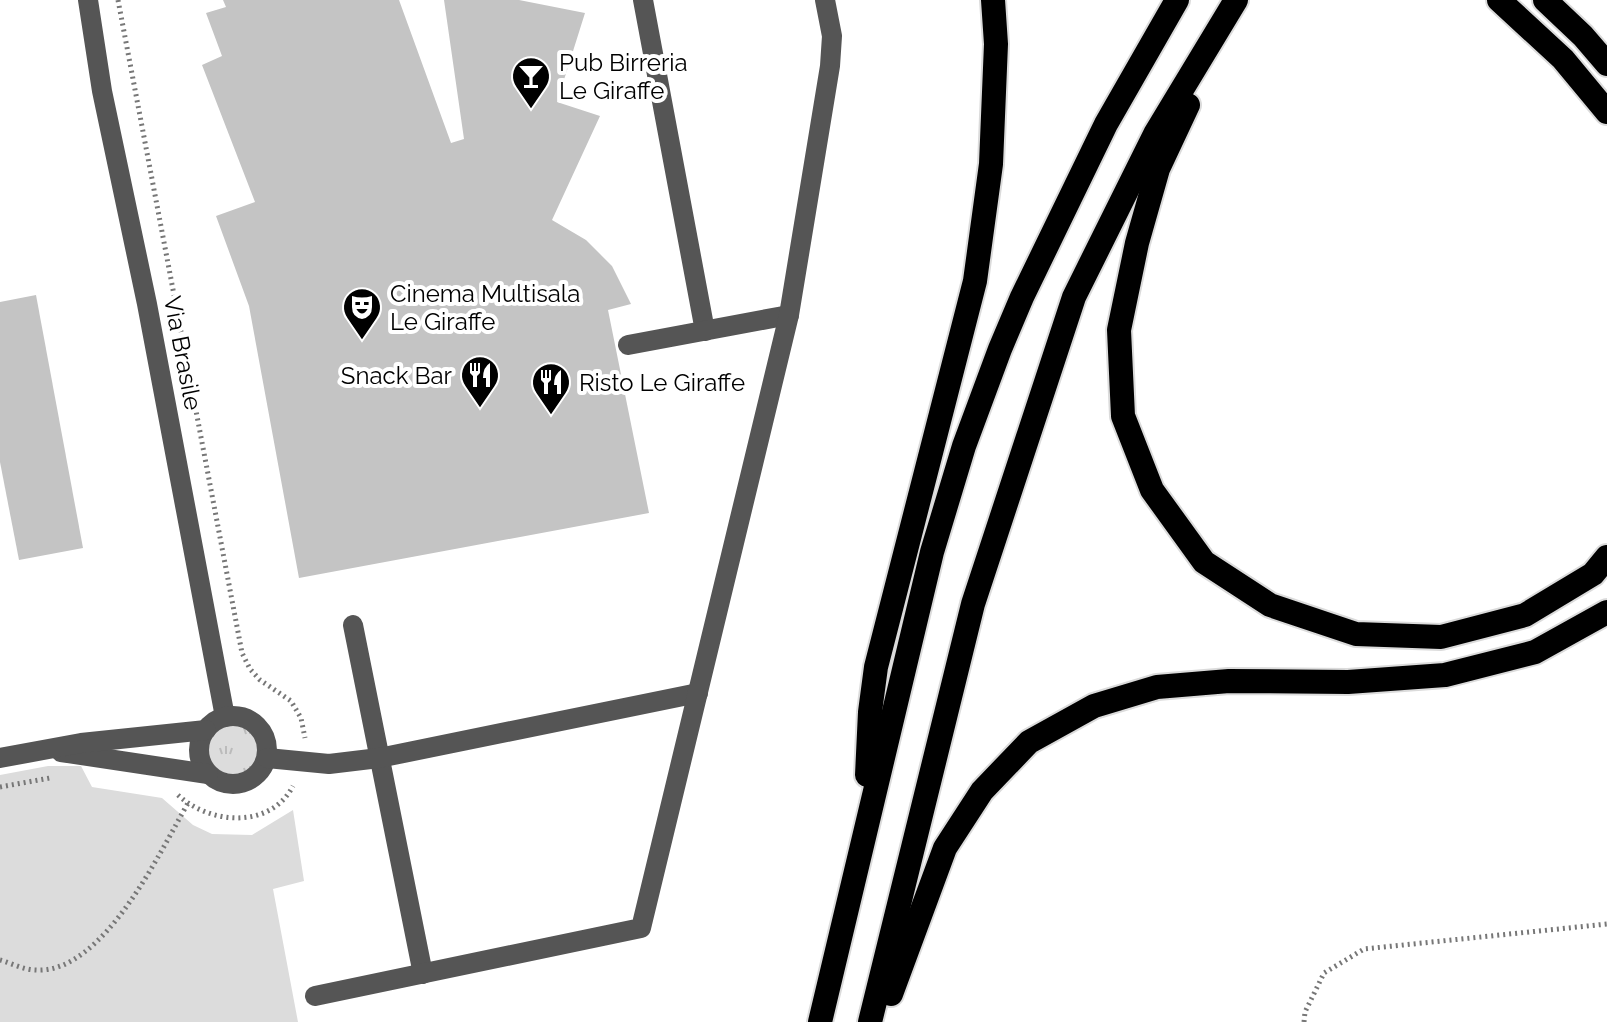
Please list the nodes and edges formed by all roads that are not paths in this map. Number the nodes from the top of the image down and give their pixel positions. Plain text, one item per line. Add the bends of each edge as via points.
1 (88, 0) edge
2 (643, 0) edge
3 (825, 0) edge
4 (993, 0) edge
5 (1177, 0) edge
6 (1236, 0) edge
7 (1499, 0) edge
8 (1545, 0) edge
9 (1607, 64) edge
10 (1607, 112) edge
11 (789, 315) junction
12 (705, 331) junction
13 (628, 345) dead end
14 (1607, 557) edge
15 (1607, 612) edge
16 (353, 625) dead end
17 (698, 693) junction
18 (225, 717) junction
19 (206, 730) junction
20 (45, 750) junction
21 (0, 758) edge
22 (267, 758) junction
23 (379, 758) junction
24 (208, 774) junction
25 (865, 833) junction
26 (423, 974) junction
27 (315, 996) dead end
28 (820, 1022) edge
29 (870, 1022) edge
30 (880, 1022) edge

1 - 18 street, Via Brasile
2 - 12 street
3 - 11 street via 832,36 830,66
4 - 25 highway via 991,164 975,281 876,667
5 - 25 highway via 1106,124 1000,349 932,552
6 - 14 highway via 1158,169 1119,330 1123,416 1152,490 1204,562 1270,605 1356,634 1441,637 1525,615 1593,574
6 - 29 highway via 1155,134 1074,297 973,604
7 - 10 highway via 1563,59
8 - 9 highway
11 - 12 street
11 - 17 street
12 - 13 street
15 - 30 highway via 1535,652 1445,675 1157,687 1094,706 1055,727 1029,742 982,791 945,848
16 - 23 street
17 - 23 street
17 - 26 street via 641,928
18 - 19 street
18 - 22 street via 253,722 265,738
19 - 20 street
19 - 24 street via 199,757
20 - 21 street
20 - 24 street
22 - 23 street via 329,764
22 - 24 street via 258,774 243,784 224,784
23 - 26 street
25 - 28 highway
26 - 27 street

